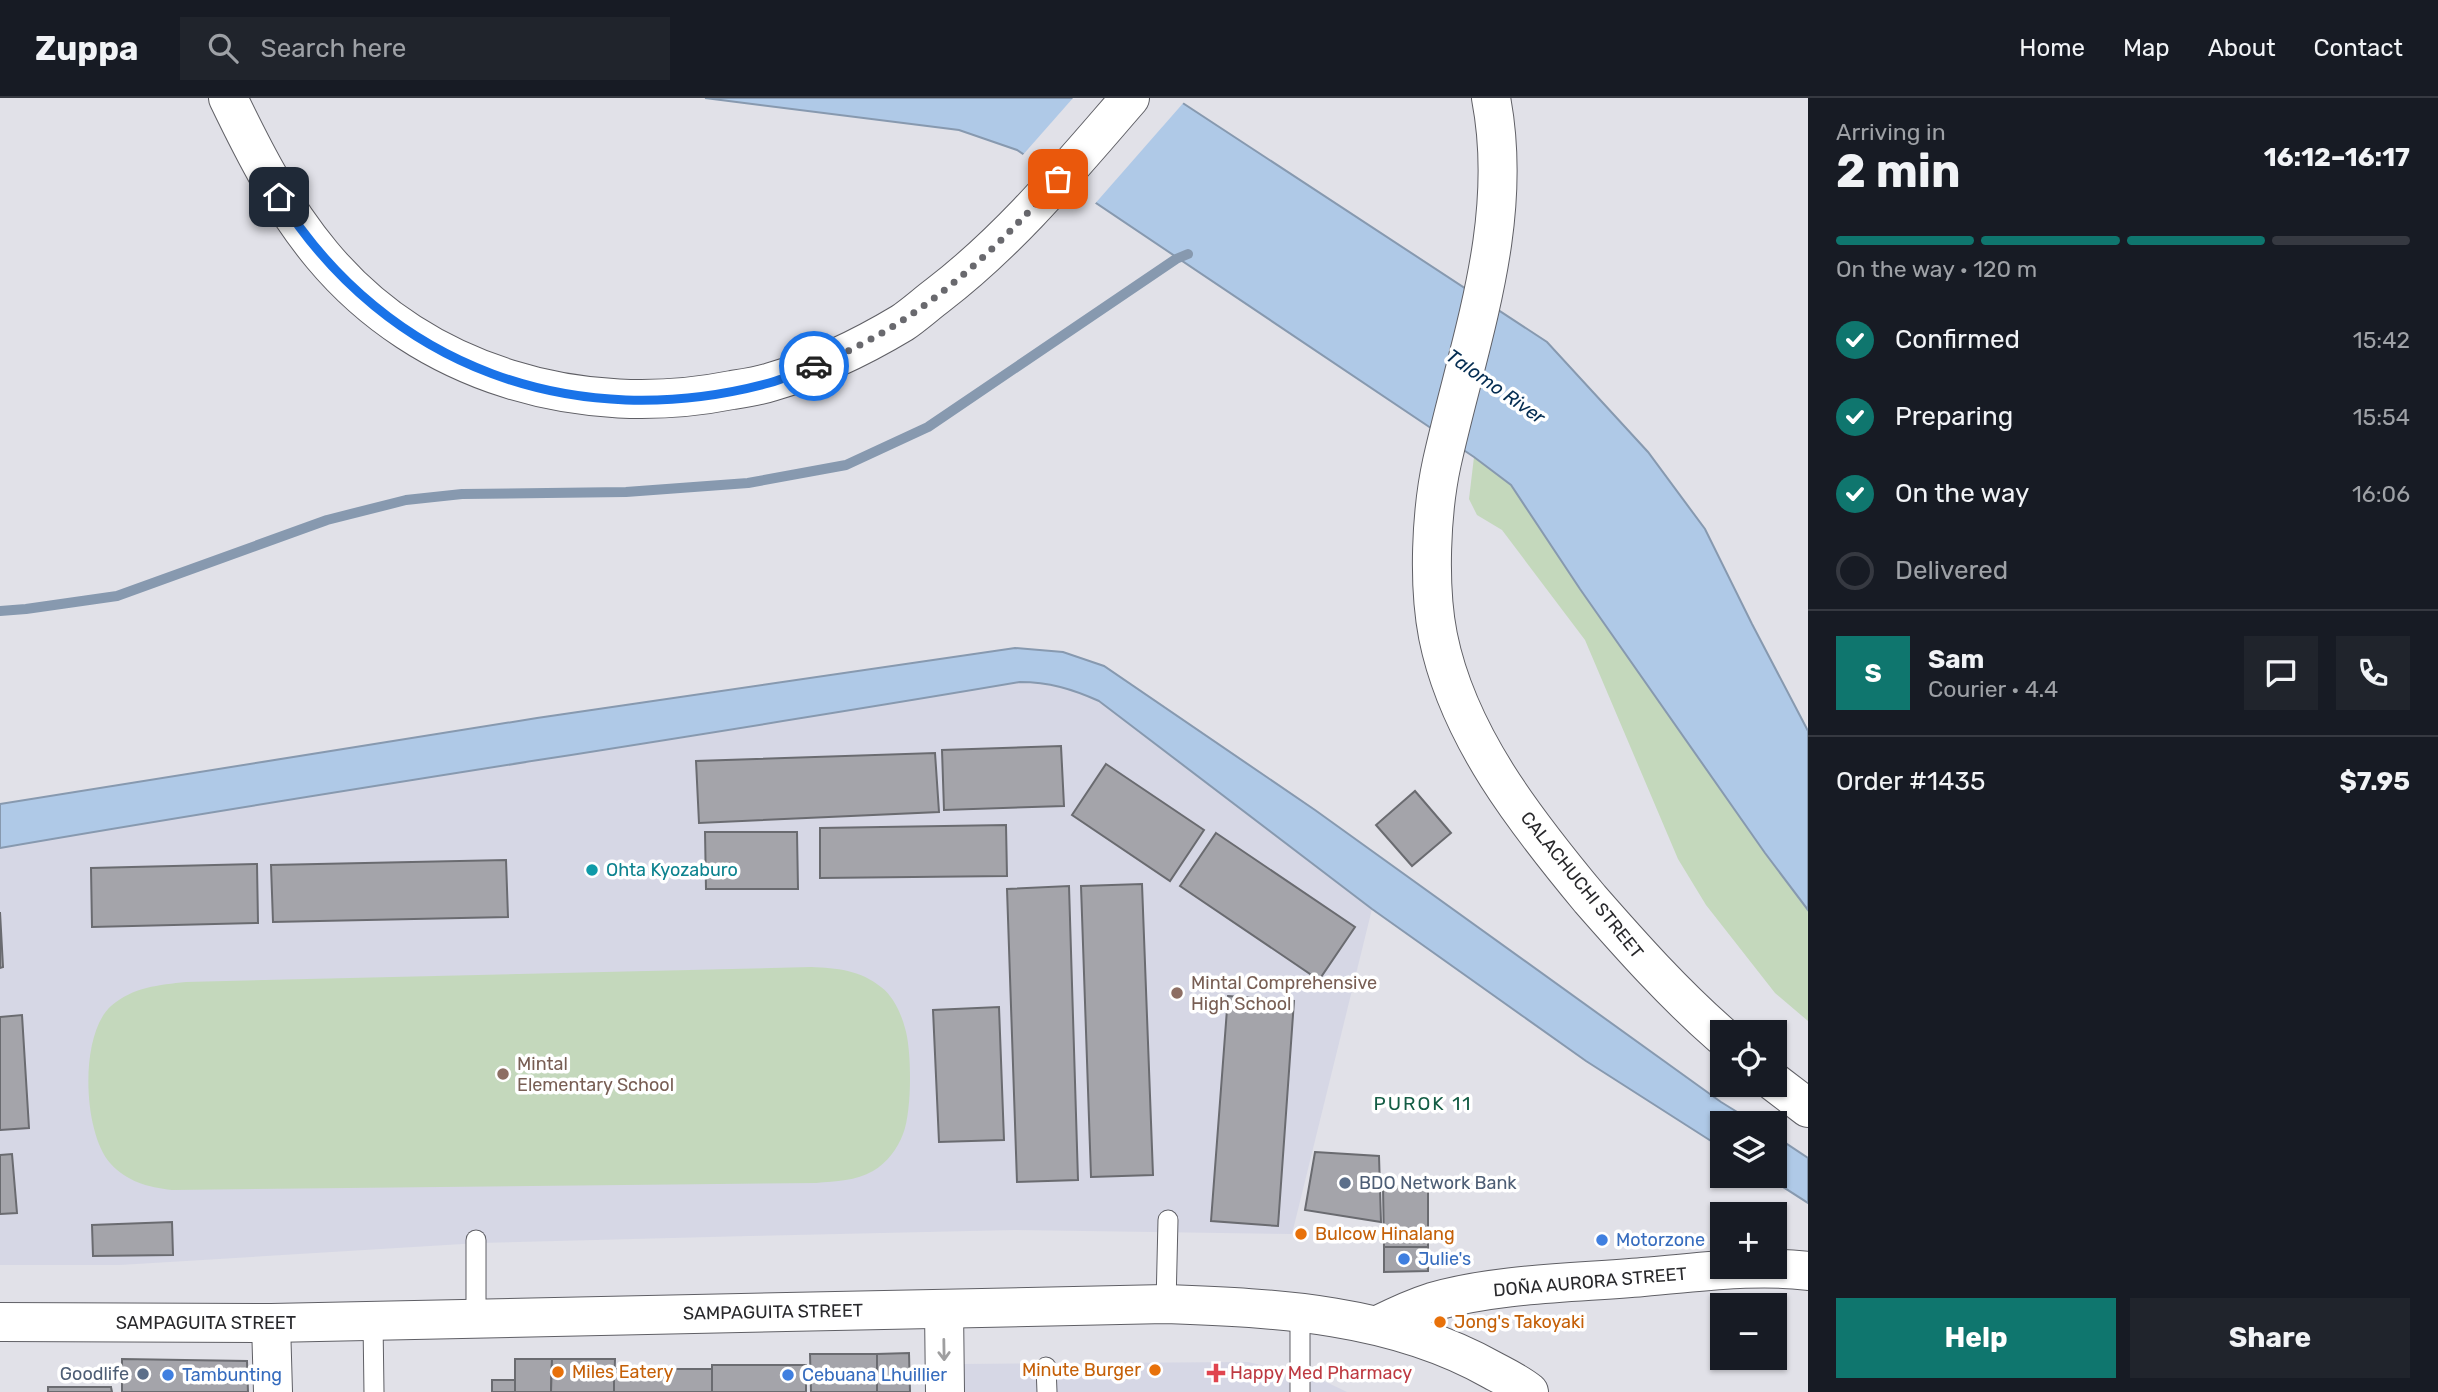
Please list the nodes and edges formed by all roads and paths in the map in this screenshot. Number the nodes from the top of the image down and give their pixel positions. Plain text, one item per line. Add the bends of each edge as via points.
1 (228, 98) edge
2 (1130, 98) edge
3 (1491, 98) edge
4 (1710, 1024) edge
5 (1787, 1092) edge
6 (1808, 1108) edge
7 (1168, 1220) dead end
8 (476, 1240) dead end
9 (1808, 1271) edge
10 (1166, 1304) junction
11 (944, 1309) junction
12 (1300, 1312) junction
13 (476, 1318) junction
14 (0, 1322) edge
15 (373, 1322) junction
16 (271, 1323) junction
17 (1378, 1325) junction
18 (1046, 1367) dead end
19 (273, 1392) edge
20 (374, 1392) edge
21 (945, 1392) edge
22 (1046, 1392) edge
23 (1300, 1392) edge
24 (1529, 1392) edge

1 - 2 main road via 294,220 359,295 403,329 502,379 567,394 632,401 703,396 771,383 834,358 902,322 960,278 1023,220
3 - 4 main road, CALACHUCHI STREET via 1499,190 1491,264 1441,465 1432,585 1438,636 1474,736 1503,784 1553,855 1641,958
5 - 6 main road
7 - 10 lane
8 - 13 lane
9 - 17 main road, DOÑA AURORA STREET via 1728,1270 1492,1291 1433,1302
10 - 11 main road, SAMPAGUITA STREET
10 - 12 main road, SAMPAGUITA STREET
11 - 13 main road, SAMPAGUITA STREET
11 -> 21 main road
12 - 17 main road, SAMPAGUITA STREET
12 - 23 lane
13 - 15 main road, SAMPAGUITA STREET
14 - 16 main road, SAMPAGUITA STREET
15 - 16 main road, SAMPAGUITA STREET
15 - 20 lane
16 - 19 main road
17 - 24 main road, SAMPAGUITA STREET via 1470,1358
18 - 22 lane

